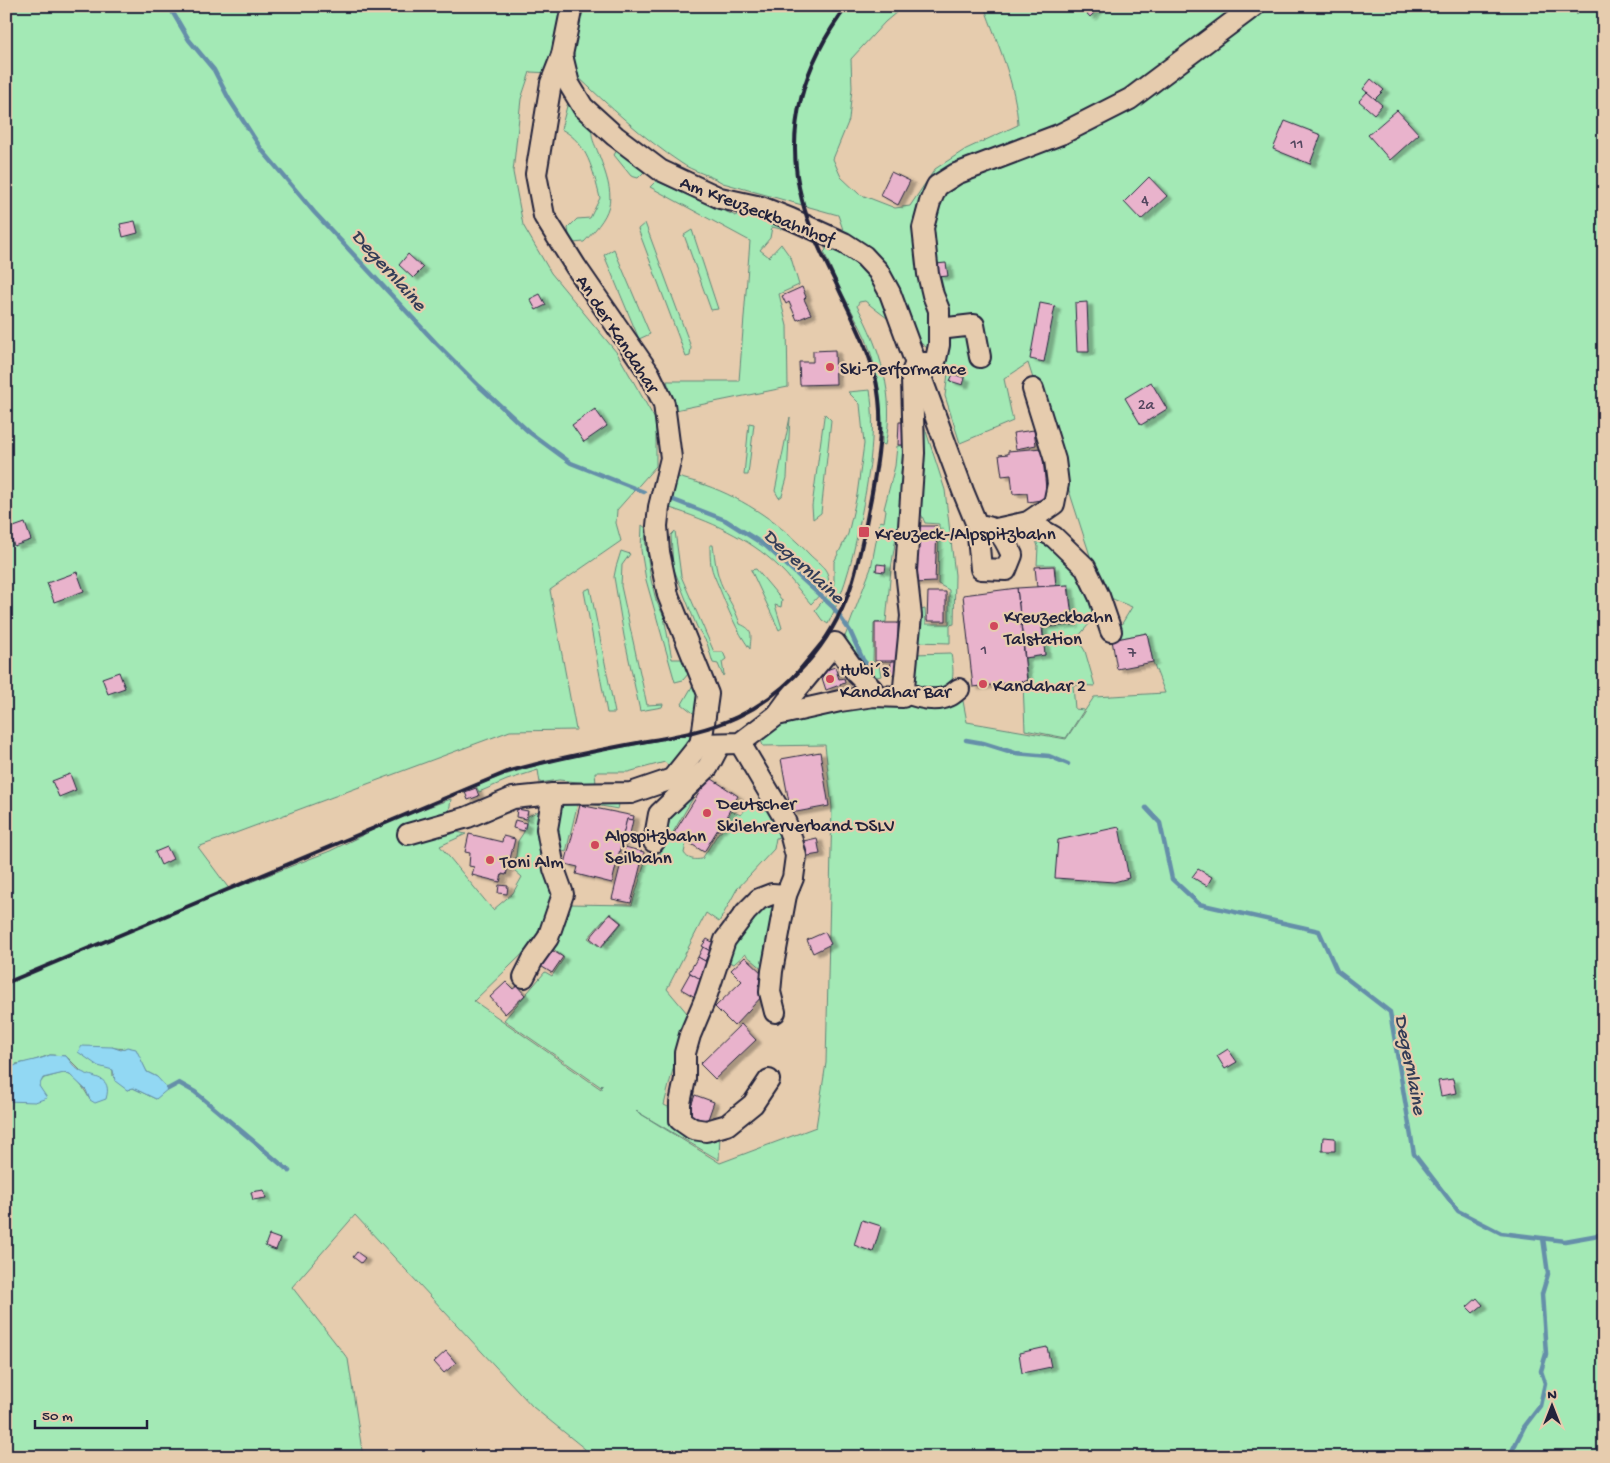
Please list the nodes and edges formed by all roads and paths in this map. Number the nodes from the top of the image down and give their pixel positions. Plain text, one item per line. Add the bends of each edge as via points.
1 (572, 6) edge
2 (1254, 6) edge
3 (562, 55) junction
4 (939, 329) junction
5 (980, 357) dead end
6 (916, 363) junction
7 (1032, 389) dead end
8 (1028, 522) junction
9 (1111, 631) dead end
10 (959, 689) dead end
11 (904, 692) junction
12 (874, 696) junction
13 (777, 715) junction
14 (740, 743) junction
15 (700, 744) junction
16 (720, 744) junction
17 (553, 794) junction
18 (408, 834) dead end
19 (654, 842) dead end
20 (786, 894) junction
21 (524, 978) dead end
22 (775, 1012) dead end
23 (769, 1080) dead end

1 - 3 street, An der Kandahar
2 - 4 street via 1130,99 1061,134 956,174 937,186 923,228 928,274 939,310
3 - 6 street, Am Kreuzeckbahnhof via 569,84 583,107 660,170 720,198 761,207 791,219 844,243 864,256 878,271 890,293
3 - 15 street, An der Kandahar via 551,83 536,174 544,216 649,373 664,404 671,458 659,508 659,552 668,595 708,694
4 - 5 street via 974,325
4 - 6 street via 936,359
6 - 8 street, Am Kreuzeckbahnhof via 962,491 987,527
6 - 11 street via 912,379 914,453 906,571 911,616
7 - 8 street via 1055,460 1058,484 1054,504
8 - 9 street via 1054,537 1085,567
10 - 11 street via 948,697 936,699
11 - 12 street via 903,697
12 - 13 street
12 - 13 street via 836,643
13 - 14 street
14 - 16 street
14 - 20 street via 790,833 796,856 794,878
15 - 16 street
15 - 17 street, An der Kandahar via 672,779 631,793
16 - 19 street via 708,767 659,814
17 - 18 street, An der Kandahar via 513,798 468,817
17 - 21 street via 547,829 562,894 548,938 533,958
20 - 22 street via 770,992
20 - 23 street via 772,894 759,899 725,940 685,1054 680,1120 693,1129 706,1131 727,1125 753,1104

